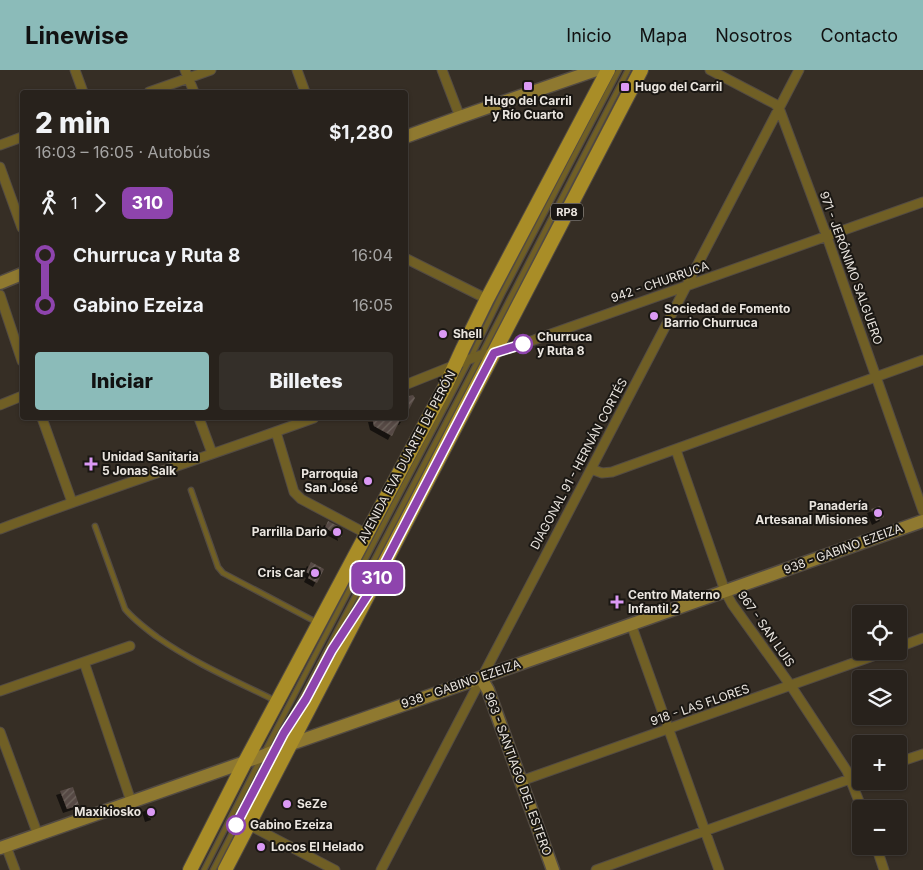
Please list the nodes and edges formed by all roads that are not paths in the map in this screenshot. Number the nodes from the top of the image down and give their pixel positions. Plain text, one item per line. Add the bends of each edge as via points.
1 (75, 70) edge
2 (211, 70) edge
3 (297, 70) edge
4 (442, 70) edge
5 (596, 70) edge
6 (608, 70) edge
7 (619, 70) edge
8 (628, 70) edge
9 (641, 70) edge
10 (710, 70) edge
11 (799, 70) edge
12 (187, 74) edge
13 (82, 90) edge
14 (153, 90) edge
15 (193, 90) edge
16 (304, 90) edge
17 (779, 108) junction
18 (460, 117) junction
19 (408, 137) edge
20 (20, 138) edge
21 (0, 145) edge
22 (0, 167) edge
23 (923, 202) edge
24 (20, 222) edge
25 (827, 237) junction
26 (408, 260) edge
27 (20, 275) edge
28 (0, 283) edge
29 (686, 287) junction
30 (0, 295) edge
31 (487, 299) junction
32 (487, 354) junction
33 (20, 355) edge
34 (470, 359) junction
35 (923, 360) edge
36 (454, 366) junction
37 (876, 377) junction
38 (408, 385) edge
39 (20, 397) edge
40 (0, 405) edge
41 (43, 420) edge
42 (200, 420) edge
43 (307, 420) edge
44 (276, 432) junction
45 (676, 450) junction
46 (212, 453) junction
47 (592, 469) junction
48 (191, 490) dead end
49 (72, 502) junction
50 (923, 511) edge
51 (923, 521) edge
52 (94, 526) dead end
53 (0, 530) edge
54 (366, 534) junction
55 (725, 591) junction
56 (319, 624) junction
57 (631, 624) junction
58 (923, 638) edge
59 (907, 644) edge
60 (130, 646) dead end
61 (862, 660) edge
62 (84, 662) junction
63 (481, 678) junction
64 (791, 686) junction
65 (0, 691) edge
66 (278, 701) junction
67 (669, 728) junction
68 (0, 732) edge
69 (287, 738) junction
70 (275, 750) junction
71 (923, 754) edge
72 (262, 756) junction
73 (907, 759) edge
74 (245, 762) junction
75 (851, 779) junction
76 (521, 781) junction
77 (859, 800) edge
78 (131, 801) junction
79 (249, 825) junction
80 (705, 831) junction
81 (38, 835) junction
82 (3, 847) edge
83 (879, 855) edge
84 (14, 870) edge
85 (190, 870) edge
86 (204, 870) edge
87 (214, 870) edge
88 (225, 870) edge
89 (335, 870) edge
90 (381, 870) edge
91 (553, 870) edge
92 (596, 870) edge
93 (719, 870) edge
94 (884, 870) edge

1 - 13 street
2 - 12 street
3 - 16 street
4 - 18 street
5 - 18 street
6 - 31 main road, AVENIDA EVA DUARTE DE PERÓN / RP8
7 - 34 lane
8 - 32 lane
9 - 32 main road, RP8
10 - 17 street
11 - 17 street, DIAGONAL 91 - HERNÁN CORTÉS
12 - 14 street
12 - 15 street
17 - 25 street, 971 - JERÓNIMO SALGUERO
17 - 29 street, DIAGONAL 91 - HERNÁN CORTÉS
18 - 19 street
20 - 21 street
22 - 24 street
23 - 25 street, 942 - CHURRUCA
25 - 29 street, 942 - CHURRUCA
25 - 37 street, 971 - JERÓNIMO SALGUERO
26 - 31 street
27 - 28 street
29 - 32 street, 942 - CHURRUCA
29 - 47 street, DIAGONAL 91 - HERNÁN CORTÉS
30 - 33 street
31 - 36 main road, AVENIDA EVA DUARTE DE PERÓN / RP8
32 - 34 street, 942 - CHURRUCA
32 - 69 lane
32 - 69 main road, RP8 via 371,590
34 - 36 street, 942 - CHURRUCA
34 - 72 lane
35 - 37 street
36 - 38 street, 942 - CHURRUCA
36 - 54 main road, AVENIDA EVA DUARTE DE PERÓN / RP8
37 - 45 street
37 - 50 street, 971 - JERÓNIMO SALGUERO
39 - 40 street
41 - 49 street
42 - 46 street
43 - 44 street
44 - 46 street
44 - 54 street via 294,492 301,499
45 - 47 street via 607,474
45 - 55 street, 967 - SAN LUIS
46 - 49 street
47 - 63 street, DIAGONAL 91 - HERNÁN CORTÉS
48 - 56 lane via 218,567 223,573
49 - 53 street
51 - 55 street, 938 - GABINO EZEIZA
52 - 66 lane via 130,616 193,660
54 - 56 main road, AVENIDA EVA DUARTE DE PERÓN / RP8
55 - 57 street, 938 - GABINO EZEIZA
55 - 64 street, 967 - SAN LUIS
56 - 66 main road, AVENIDA EVA DUARTE DE PERÓN / RP8
57 - 63 street, 938 - GABINO EZEIZA
57 - 67 street
58 - 59 street
60 - 62 street
61 - 64 street, 918 - LAS FLORES
62 - 65 street
62 - 78 street
63 - 69 street, 938 - GABINO EZEIZA
63 - 76 street, 963 - SANTIAGO DEL ESTERO
63 - 90 street, DIAGONAL 91 - HERNÁN CORTÉS
64 - 67 street, 918 - LAS FLORES
64 - 75 street, 967 - SAN LUIS
66 - 74 main road, AVENIDA EVA DUARTE DE PERÓN / RP8
67 - 76 street, 918 - LAS FLORES
67 - 80 street
68 - 81 street
69 - 70 street, 938 - GABINO EZEIZA
69 - 79 main road, RP8
70 - 72 street, 938 - GABINO EZEIZA
70 - 87 lane
71 - 73 street
72 - 74 street, 938 - GABINO EZEIZA
72 - 86 lane
74 - 78 street, 938 - GABINO EZEIZA
74 - 85 main road, AVENIDA EVA DUARTE DE PERÓN / RP8
75 - 77 street, 967 - SAN LUIS
75 - 80 street
76 - 91 street, 963 - SANTIAGO DEL ESTERO
78 - 81 street, 938 - GABINO EZEIZA
79 - 88 main road, RP8
79 - 89 street
80 - 92 street
80 - 93 street
81 - 82 street, 938 - GABINO EZEIZA
82 - 84 street
83 - 94 street

